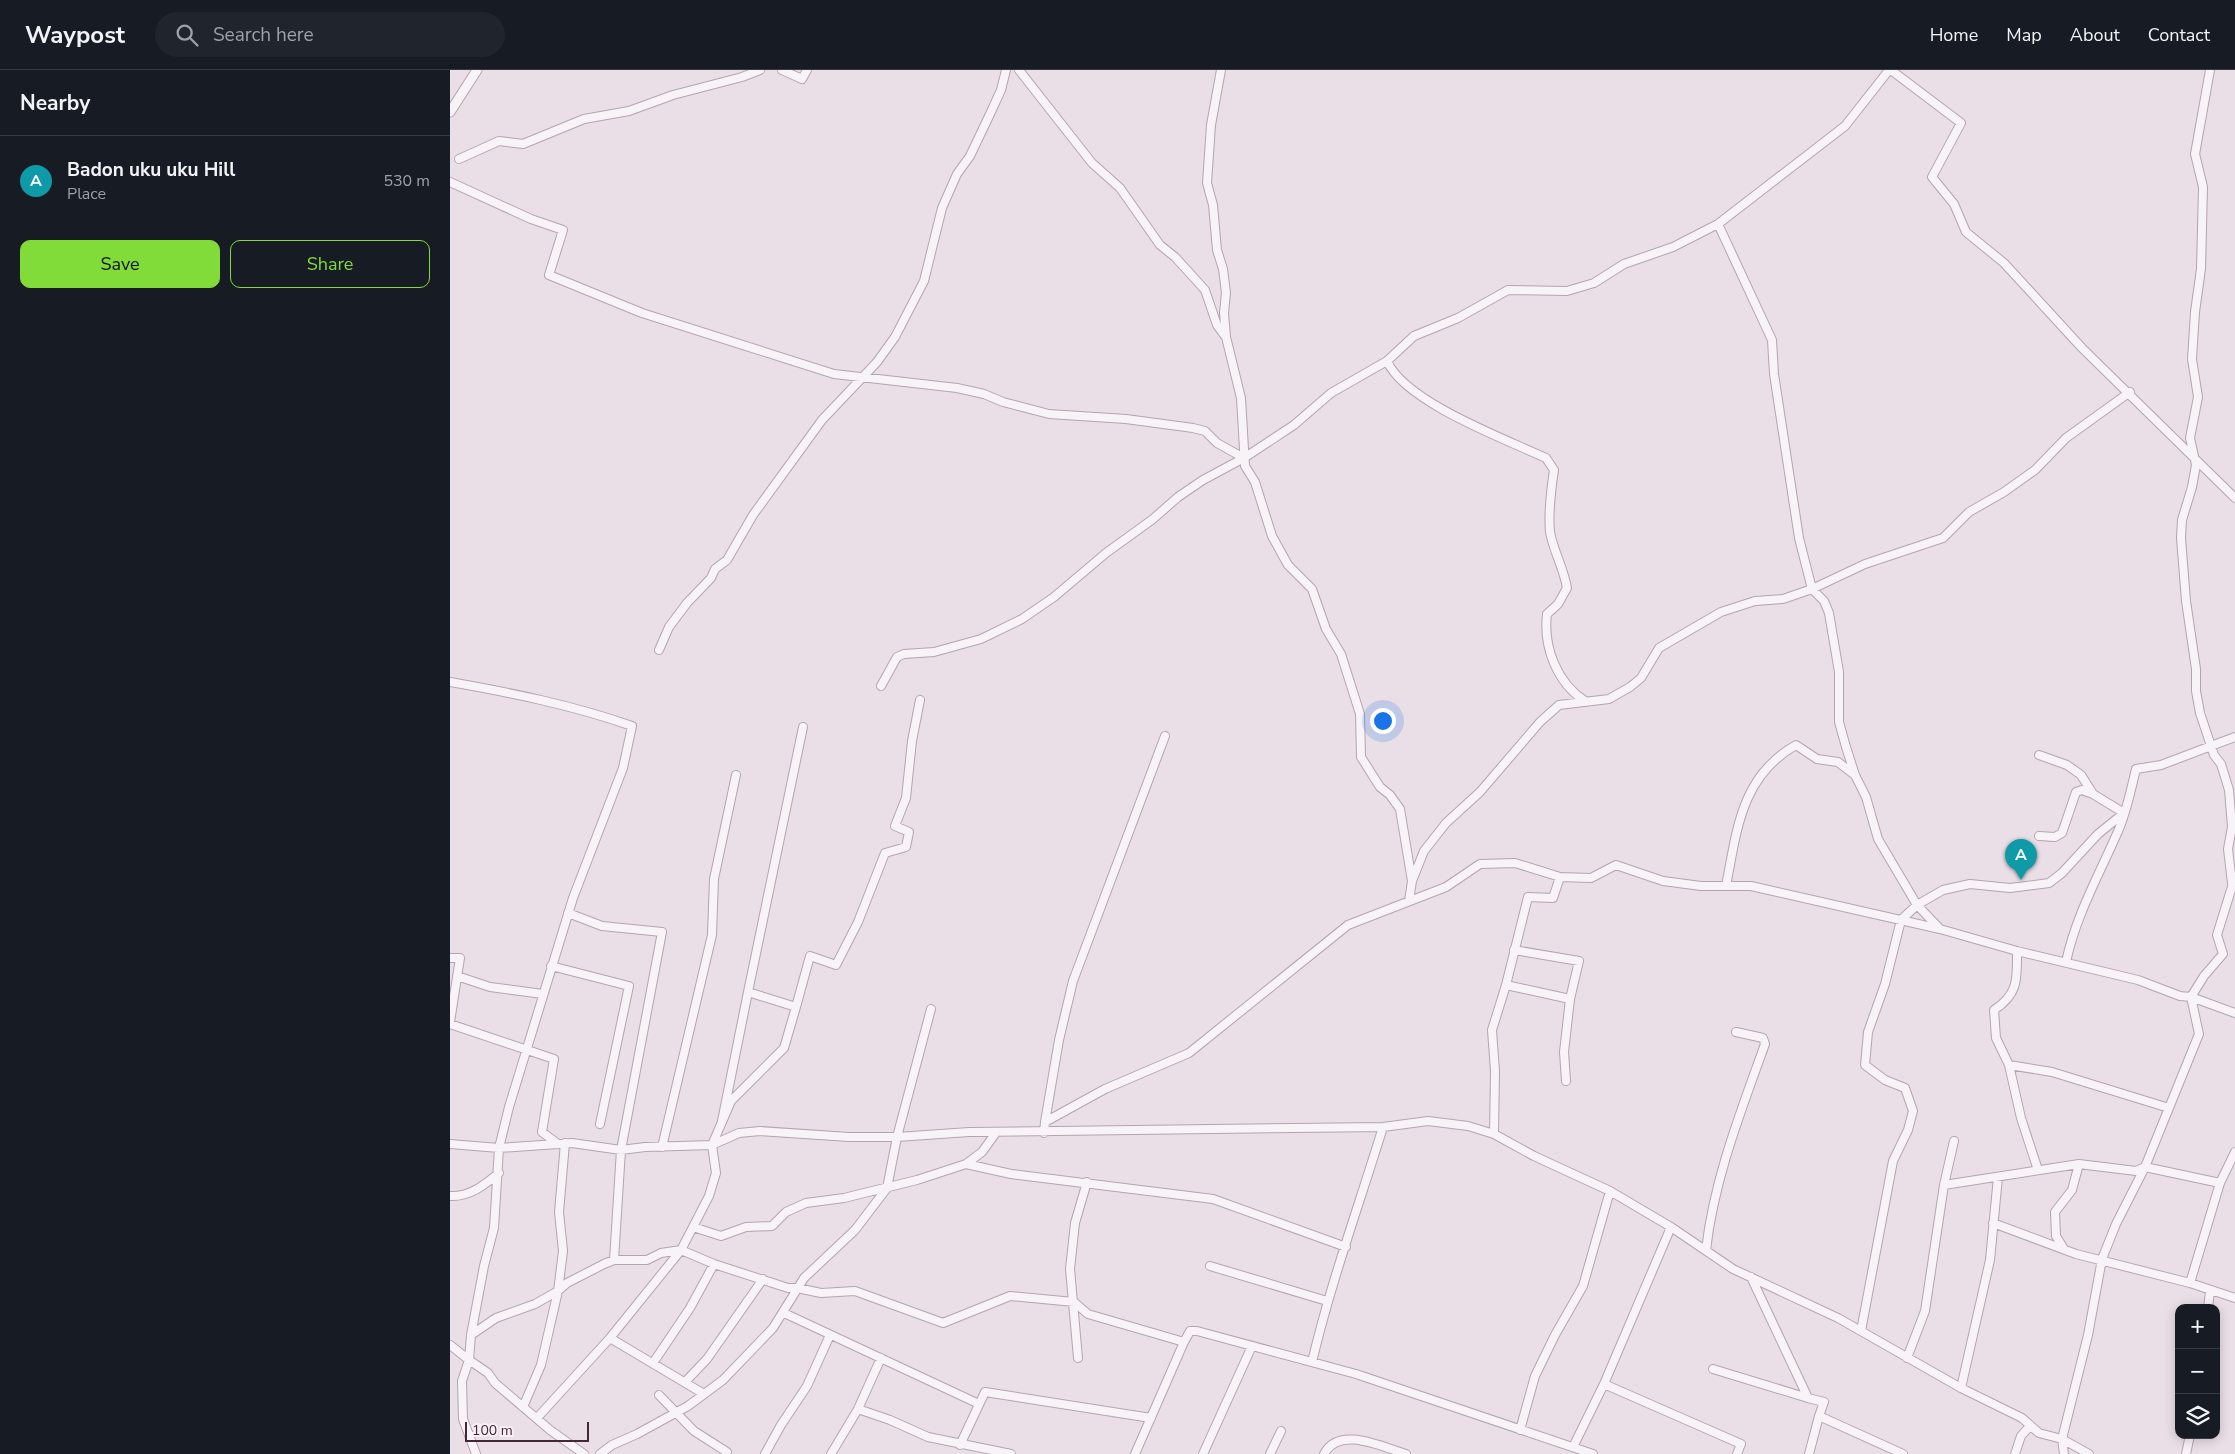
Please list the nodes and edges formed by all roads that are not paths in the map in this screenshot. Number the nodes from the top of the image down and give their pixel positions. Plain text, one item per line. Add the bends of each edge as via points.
1 (477, 70) edge
2 (760, 70) edge
3 (782, 70) edge
4 (807, 70) edge
5 (1006, 70) edge
6 (1019, 70) edge
7 (1221, 70) edge
8 (1890, 70) edge
9 (2210, 70) edge
10 (450, 112) edge
11 (460, 159) dead end
12 (450, 182) edge
13 (1718, 224) junction
14 (1226, 337) junction
15 (1387, 361) junction
16 (863, 377) junction
17 (2130, 392) junction
18 (2192, 455) junction
19 (1244, 458) junction
20 (2235, 498) edge
21 (1812, 589) junction
22 (659, 650) dead end
23 (450, 682) edge
24 (881, 686) dead end
25 (920, 700) dead end
26 (1585, 701) junction
27 (803, 727) dead end
28 (1165, 736) dead end
29 (2235, 737) edge
30 (2210, 744) junction
31 (2039, 755) dead end
32 (1854, 774) junction
33 (736, 776) dead end
34 (2093, 794) junction
35 (2124, 813) junction
36 (2038, 836) dead end
37 (1560, 877) junction
38 (1412, 881) junction
39 (2234, 881) edge
40 (1726, 886) junction
41 (1409, 901) junction
42 (1917, 905) junction
43 (568, 913) junction
44 (1901, 920) junction
45 (1940, 929) junction
46 (1514, 950) junction
47 (2017, 951) junction
48 (450, 958) edge
49 (2066, 962) junction
50 (551, 966) junction
51 (457, 976) junction
52 (1506, 985) junction
53 (748, 992) junction
54 (543, 994) junction
55 (2191, 997) junction
56 (1570, 999) junction
57 (796, 1007) junction
58 (931, 1009) dead end
59 (2235, 1013) edge
60 (450, 1023) edge
61 (1736, 1032) dead end
62 (526, 1049) junction
63 (2009, 1065) junction
64 (1566, 1081) dead end
65 (2169, 1108) junction
66 (722, 1121) junction
67 (1045, 1122) junction
68 (600, 1124) dead end
69 (1383, 1127) junction
70 (1044, 1133) junction
71 (995, 1134) junction
72 (1494, 1134) junction
73 (897, 1137) junction
74 (1954, 1141) dead end
75 (450, 1144) edge
76 (562, 1144) junction
77 (712, 1145) junction
78 (662, 1147) junction
79 (499, 1148) junction
80 (621, 1150) junction
81 (2235, 1154) edge
82 (966, 1164) junction
83 (2080, 1164) junction
84 (2145, 1167) junction
85 (2038, 1170) junction
86 (499, 1173) junction
87 (1998, 1177) junction
88 (1088, 1182) junction
89 (2220, 1183) junction
90 (1944, 1185) junction
91 (887, 1188) junction
92 (1610, 1192) junction
93 (450, 1196) edge
94 (1994, 1223) junction
95 (693, 1227) junction
96 (1671, 1227) junction
97 (1346, 1248) junction
98 (2064, 1249) junction
99 (681, 1250) junction
100 (1706, 1250) junction
101 (2102, 1259) junction
102 (614, 1260) junction
103 (714, 1264) junction
104 (1210, 1266) dead end
105 (1751, 1277) junction
106 (763, 1279) junction
107 (2190, 1283) junction
108 (797, 1288) junction
109 (558, 1291) junction
110 (2210, 1291) junction
111 (2235, 1298) edge
112 (1072, 1301) junction
113 (1327, 1301) junction
114 (2208, 1304) edge
115 (784, 1313) junction
116 (1861, 1331) junction
117 (471, 1335) junction
118 (830, 1335) junction
119 (610, 1338) junction
120 (1184, 1342) junction
121 (450, 1345) edge
122 (1252, 1346) junction
123 (881, 1358) junction
124 (1078, 1358) dead end
125 (1907, 1358) junction
126 (470, 1360) junction
127 (653, 1362) junction
128 (1312, 1362) junction
129 (1713, 1369) dead end
130 (686, 1381) junction
131 (1604, 1384) junction
132 (1961, 1388) junction
133 (704, 1394) junction
134 (659, 1396) dead end
135 (1808, 1398) junction
136 (979, 1404) junction
137 (524, 1407) junction
138 (858, 1409) junction
139 (677, 1412) junction
140 (1819, 1416) junction
141 (537, 1418) junction
142 (1151, 1418) junction
143 (2030, 1426) junction
144 (1520, 1430) junction
145 (1281, 1431) dead end
146 (2062, 1439) junction
147 (2189, 1439) edge
148 (960, 1445) junction
149 (1573, 1447) junction
150 (727, 1452) dead end
151 (476, 1454) edge
152 (584, 1454) edge
153 (600, 1454) edge
154 (765, 1454) edge
155 (831, 1454) edge
156 (1011, 1454) edge
157 (1135, 1454) edge
158 (1203, 1454) edge
159 (1270, 1454) edge
160 (1324, 1454) edge
161 (1406, 1454) edge
162 (1593, 1454) edge
163 (1737, 1454) edge
164 (1809, 1454) edge
165 (1903, 1454) edge
166 (2015, 1454) edge
167 (2064, 1454) edge
168 (2089, 1454) edge
169 (2186, 1454) edge

1 - 10 street
2 - 11 street via 630,110 584,119 523,144 499,140
3 - 4 street via 802,79
5 - 16 street via 990,114 942,208 924,281 894,337
6 - 14 street via 1092,163 1124,194 1148,231 1205,290 1217,325
7 - 14 street via 1210,125 1207,184 1224,268
8 - 13 street via 1845,126
8 - 17 street via 1961,123 1932,177 1954,204 1966,232 2004,263 2082,348
9 - 18 street via 2195,154 2203,187 2201,269 2192,358 2198,397 2190,438
12 - 16 street via 563,230 549,275 642,313 834,374
13 - 15 street via 1673,247 1624,264 1594,283 1566,291 1508,290 1458,318 1414,336
13 - 21 street via 1772,340 1789,484
14 - 19 street via 1241,398
15 - 19 street via 1331,393 1294,425
15 - 26 street via 1392,373 1435,405 1546,458 1554,470 1550,534 1564,569 1567,588 1558,604 1547,614 1545,631 1556,668 1571,692
16 - 19 street via 957,388 1049,414 1193,428 1205,431 1217,444
16 - 22 street via 822,420 753,515 727,560 715,569 711,578 668,627
17 - 18 street
17 - 21 street via 2066,438 2035,470 1969,512 1943,538 1864,564
18 - 20 street
18 - 30 street via 2196,465 2182,520 2182,558 2196,691
19 - 24 street via 1178,498 1022,619 981,639 934,652 896,657
19 - 38 street via 1272,536 1288,565 1312,589 1326,629 1341,654 1360,714 1360,757 1400,810
21 - 26 street via 1783,600 1755,601 1721,612 1659,648 1641,678 1630,687 1609,699
21 - 32 street via 1824,601 1829,613 1839,672 1839,722
23 - 43 street via 537,697 595,712 632,726 623,768
25 - 57 street via 906,798 895,826 909,832 906,847 886,853 858,922 836,965 810,956
26 - 38 street via 1559,705 1540,722 1480,792 1446,823 1424,851
27 - 53 street
28 - 67 street via 1073,982
29 - 30 street
30 - 35 street via 2161,765 2136,769
30 - 39 street via 2221,764 2229,790 2232,828 2228,849
31 - 34 street via 2066,765 2081,775
32 - 40 street via 1838,762 1817,759 1796,745 1778,755 1756,780 1740,816
32 - 42 street via 1866,796 1878,839
33 - 78 street via 714,879 712,936
34 - 35 street
34 - 36 street via 2082,790 2076,792 2062,833 2055,837
35 - 42 street via 2098,834 2049,884 2010,888 1970,884 1943,890
35 - 49 street via 2081,913
37 - 40 street via 1591,878 1616,865 1663,881
37 - 41 street via 1515,863 1480,864 1446,887
37 - 46 street via 1553,898 1528,897
38 - 41 street
39 - 55 street via 2217,935 2224,954
40 - 44 street via 1752,886
41 - 67 street via 1348,925 1189,1053 1105,1089
42 - 44 street
42 - 45 street
43 - 50 street
43 - 80 street via 602,926 662,932
44 - 45 street
44 - 116 street via 1885,984 1868,1032 1865,1065 1885,1080 1905,1088 1913,1111 1893,1161
45 - 47 street
46 - 52 street
46 - 56 street via 1580,961
47 - 49 street
47 - 63 street via 2016,985 2006,1003 1994,1010 1996,1038
48 - 51 street via 460,958
49 - 55 street
50 - 54 street
50 - 68 street via 629,986
51 - 54 street via 490,987
51 - 60 street
52 - 56 street
52 - 72 street via 1492,1030
53 - 57 street
53 - 66 street
54 - 62 street
55 - 59 street
55 - 65 street via 2199,1034
56 - 64 street via 1564,1052
57 - 66 street via 784,1048 730,1101
58 - 73 street
60 - 62 street
61 - 100 street via 1764,1038 1765,1044 1731,1142 1710,1216
62 - 76 street via 554,1059 542,1132
62 - 79 street
63 - 65 street via 2052,1072
63 - 85 street via 2021,1118
65 - 84 street
66 - 77 street
67 - 70 street
69 - 70 street via 1148,1128
69 - 72 street via 1428,1121 1468,1126
69 - 97 street
70 - 71 street
71 - 73 street via 969,1132
71 - 82 street via 982,1152
72 - 92 street
73 - 77 street via 760,1131 739,1133
73 - 91 street
74 - 90 street
75 - 79 street
76 - 79 street
76 - 80 street
76 - 109 street via 559,1212 563,1251
77 - 78 street
77 - 95 street via 716,1173 709,1196
78 - 80 street
79 - 86 street
80 - 102 street
81 - 89 street
82 - 88 street via 1011,1174
82 - 91 street
83 - 84 street via 2136,1171
83 - 85 street
83 - 98 street via 2072,1190 2056,1212 2056,1236
84 - 89 street
84 - 101 street
85 - 87 street
86 - 93 street via 480,1188 461,1197
86 - 117 street via 494,1228
87 - 90 street
87 - 94 street
88 - 97 street via 1213,1199
88 - 112 street via 1076,1223 1070,1269
89 - 107 street
90 - 125 street via 1924,1311
91 - 95 street via 806,1203 786,1212 772,1226 746,1227 721,1236
91 - 108 street via 855,1230 828,1253
92 - 96 street
92 - 144 street via 1583,1286 1554,1335 1535,1376
94 - 98 street
94 - 132 street via 1990,1260
95 - 99 street
96 - 100 street
96 - 131 street
97 - 113 street
98 - 101 street
99 - 102 street via 661,1253 647,1260
99 - 103 street
99 - 119 street
100 - 105 street
101 - 107 street
101 - 146 street via 2088,1335
102 - 109 street via 567,1282
103 - 106 street
103 - 127 street via 690,1308
104 - 113 street
105 - 116 street
105 - 135 street
106 - 108 street
106 - 130 street via 708,1359
107 - 110 street
108 - 112 street via 821,1293 855,1291 943,1323 1010,1296
108 - 115 street
109 - 117 street via 535,1304 496,1318
109 - 137 street via 541,1365
110 - 111 street
110 - 114 street
112 - 120 street via 1088,1314
112 - 124 street
113 - 128 street
115 - 118 street
115 - 133 street via 723,1380
116 - 125 street
117 - 126 street
118 - 123 street
118 - 154 street via 807,1386
119 - 127 street
119 - 141 street
120 - 122 street via 1190,1331 1196,1331
120 - 142 street
121 - 126 street
122 - 128 street
122 - 158 street
123 - 136 street
123 - 138 street
125 - 132 street
126 - 137 street
126 - 151 street via 462,1381 463,1418
127 - 130 street
128 - 144 street
129 - 135 street
130 - 133 street
131 - 149 street
131 - 163 street via 1741,1444
132 - 143 street via 2022,1418
133 - 139 street
134 - 139 street
135 - 140 street via 1824,1402
136 - 142 street via 984,1392
136 - 148 street
137 - 141 street
138 - 148 street via 928,1438
138 - 155 street
139 - 150 street via 694,1431
139 - 153 street
140 - 164 street
140 - 165 street
141 - 152 street
142 - 157 street
143 - 146 street via 2039,1433
143 - 166 street via 2021,1436
144 - 149 street
145 - 159 street
146 - 167 street
146 - 168 street
147 - 169 street
148 - 156 street
149 - 162 street
160 - 161 street via 1335,1440 1347,1439

